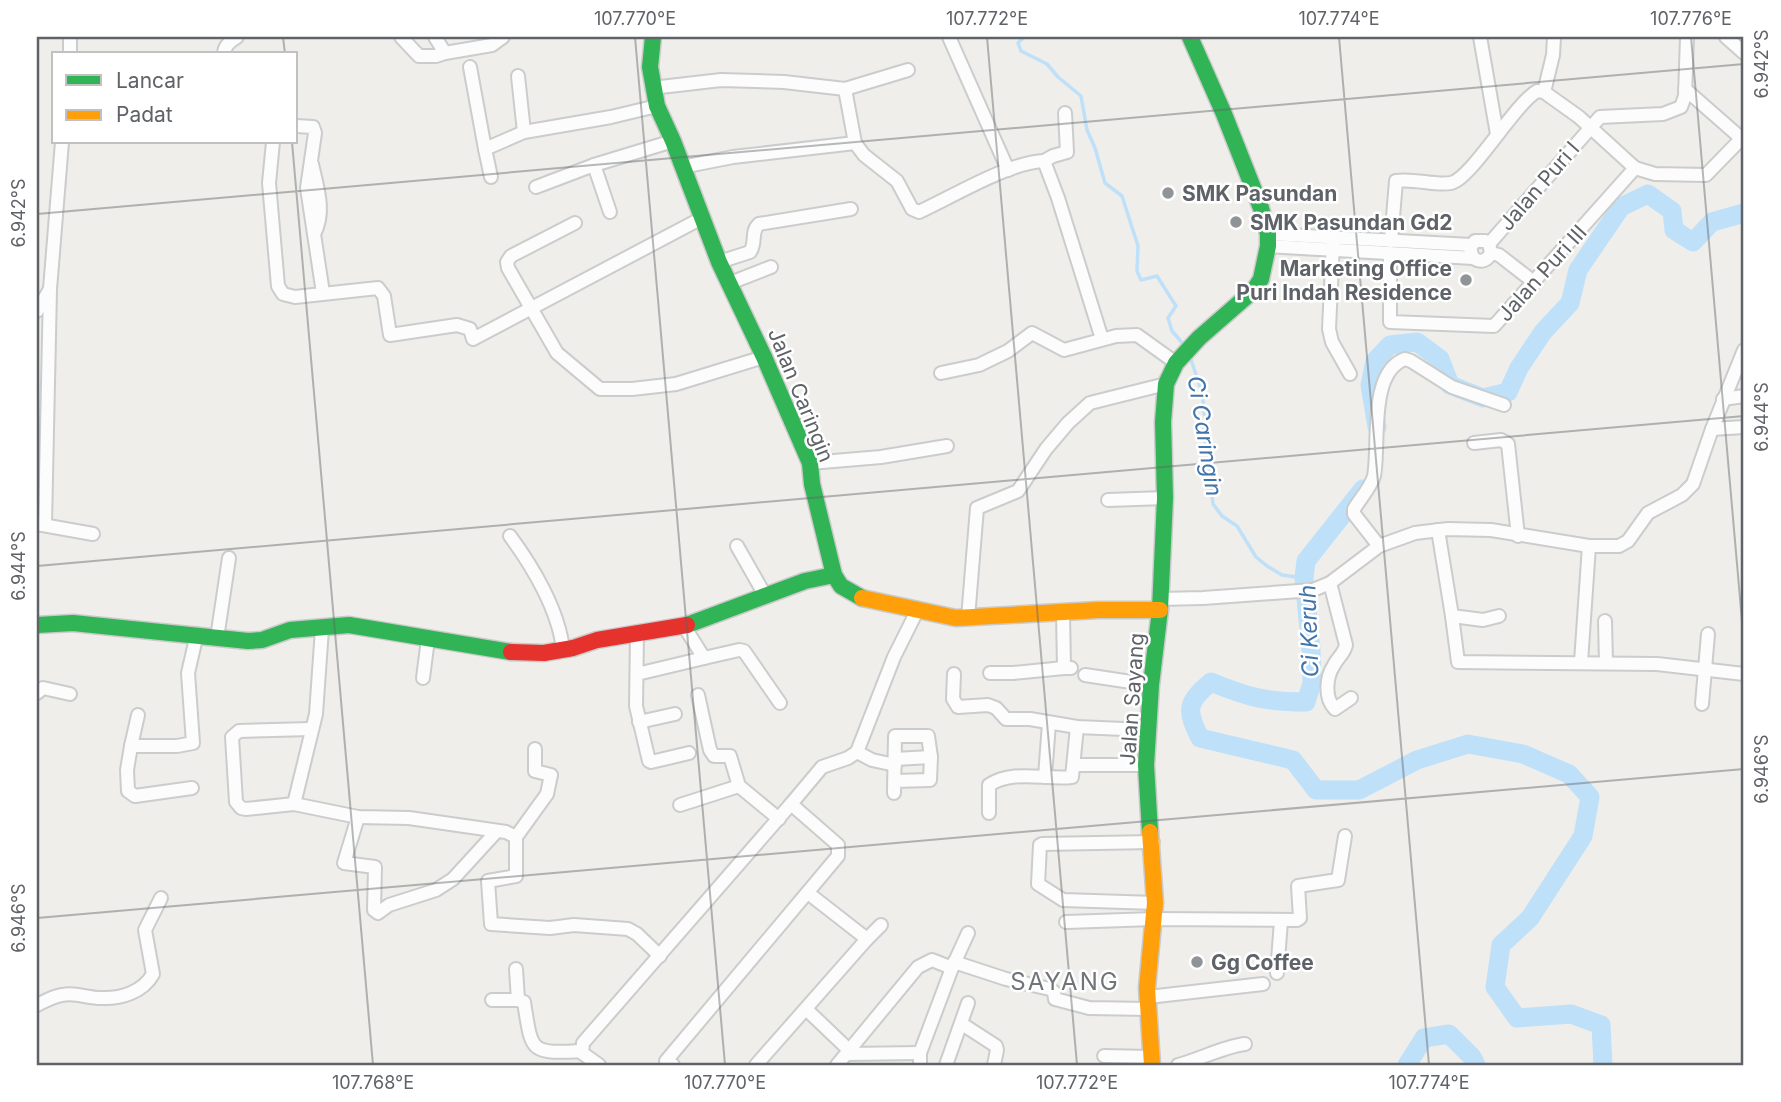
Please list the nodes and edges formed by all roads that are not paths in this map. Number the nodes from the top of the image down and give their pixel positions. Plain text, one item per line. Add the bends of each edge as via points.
1 (237, 37) edge
2 (401, 37) edge
3 (435, 37) edge
4 (503, 37) edge
5 (653, 37) edge
6 (949, 37) edge
7 (1190, 37) edge
8 (1480, 37) edge
9 (1553, 37) edge
10 (1687, 37) edge
11 (1727, 37) edge
12 (224, 52) edge
13 (445, 53) junction
14 (1744, 53) edge
15 (470, 66) dead end
16 (908, 70) dead end
17 (518, 76) dead end
18 (652, 88) junction
19 (845, 89) junction
20 (1685, 89) junction
21 (1544, 92) junction
22 (657, 106) junction
23 (1065, 113) dead end
24 (298, 125) edge
25 (1590, 127) junction
26 (524, 132) junction
27 (1497, 134) junction
28 (1743, 137) edge
29 (673, 141) junction
30 (855, 143) junction
31 (62, 144) edge
32 (273, 144) edge
33 (485, 149) junction
34 (1044, 161) junction
35 (594, 165) junction
36 (682, 167) junction
37 (1635, 168) junction
38 (1008, 170) junction
39 (492, 177) dead end
40 (536, 187) dead end
41 (851, 209) dead end
42 (610, 212) dead end
43 (702, 218) junction
44 (575, 223) dead end
45 (1268, 240) junction
46 (1333, 244) junction
47 (1471, 245) junction
48 (1391, 248) junction
49 (1490, 249) junction
50 (1473, 258) junction
51 (719, 261) junction
52 (771, 267) dead end
53 (730, 283) junction
54 (1535, 283) junction
55 (50, 289) junction
56 (323, 293) junction
57 (530, 308) junction
58 (37, 311) edge
59 (1102, 339) junction
60 (1744, 350) edge
61 (1184, 355) junction
62 (765, 356) junction
63 (941, 373) dead end
64 (1350, 374) dead end
65 (1166, 384) junction
66 (1744, 396) edge
67 (1723, 399) junction
68 (1504, 405) dead end
69 (1744, 427) edge
70 (1712, 429) junction
71 (1474, 443) dead end
72 (947, 446) dead end
73 (810, 463) junction
74 (1165, 498) junction
75 (1108, 500) dead end
76 (41, 524) edge
77 (1438, 530) junction
78 (93, 534) dead end
79 (510, 536) dead end
80 (1518, 536) junction
81 (737, 546) dead end
82 (1380, 546) junction
83 (1589, 546) junction
84 (229, 558) dead end
85 (834, 575) junction
86 (1331, 583) junction
87 (766, 597) junction
88 (1160, 604) junction
89 (918, 609) junction
90 (1063, 612) junction
91 (1452, 616) junction
92 (1499, 616) dead end
93 (968, 618) junction
94 (1605, 621) dead end
95 (37, 625) edge
96 (684, 625) junction
97 (322, 629) junction
98 (637, 633) junction
99 (197, 634) junction
100 (1708, 634) dead end
101 (217, 638) junction
102 (428, 639) junction
103 (563, 650) junction
104 (705, 658) junction
105 (1581, 662) junction
106 (1606, 663) junction
107 (1705, 670) junction
108 (990, 673) dead end
109 (637, 674) junction
110 (954, 674) dead end
111 (1744, 674) edge
112 (1085, 675) dead end
113 (423, 678) dead end
114 (1151, 685) junction
115 (37, 694) edge
116 (70, 694) dead end
117 (698, 695) dead end
118 (1351, 698) dead end
119 (779, 703) dead end
120 (1702, 704) dead end
121 (675, 714) dead end
122 (138, 715) dead end
123 (639, 722) junction
124 (1049, 723) junction
125 (1077, 727) junction
126 (311, 729) junction
127 (1147, 730) junction
128 (131, 746) junction
129 (535, 749) dead end
130 (857, 752) junction
131 (689, 753) dead end
132 (931, 757) junction
133 (895, 762) junction
134 (1075, 765) junction
135 (1146, 765) junction
136 (1045, 777) junction
137 (739, 786) junction
138 (192, 788) dead end
139 (294, 804) junction
140 (791, 804) junction
141 (680, 806) dead end
142 (989, 813) dead end
143 (358, 817) junction
144 (779, 818) junction
145 (497, 831) junction
146 (516, 836) junction
147 (1345, 836) dead end
148 (1153, 842) junction
149 (808, 893) junction
150 (161, 898) dead end
151 (1155, 911) junction
152 (1281, 921) junction
153 (1066, 922) dead end
154 (881, 925) dead end
155 (968, 933) dead end
156 (867, 939) junction
157 (660, 956) junction
158 (953, 965) junction
159 (516, 969) dead end
160 (1277, 972) dead end
161 (1263, 984) dead end
162 (492, 1000) dead end
163 (518, 1000) junction
164 (968, 1003) dead end
165 (1148, 1003) junction
166 (37, 1005) edge
167 (806, 1009) junction
168 (962, 1024) junction
169 (1245, 1044) dead end
170 (582, 1051) junction
171 (848, 1052) junction
172 (1104, 1056) dead end
173 (920, 1059) edge
174 (1152, 1061) edge
175 (667, 1064) edge
176 (599, 1065) edge
177 (756, 1065) edge
178 (838, 1065) edge
179 (946, 1065) edge
180 (994, 1065) edge
181 (1178, 1065) edge

1 - 12 street
2 - 13 street via 419,56
3 - 13 street
4 - 13 street via 492,45
5 - 18 street, Jalan Caringin
6 - 38 street
7 - 45 street via 1261,208
8 - 27 street
9 - 21 street
10 - 20 street
11 - 14 street
15 - 33 street
16 - 19 street
17 - 26 street
18 - 19 street via 722,80
18 - 22 street, Jalan Caringin
19 - 30 street
20 - 25 street via 1677,110 1604,116
20 - 28 street
21 - 25 street
21 - 27 street via 1531,95
22 - 26 street
22 - 29 street, Jalan Caringin
23 - 34 street via 1067,152
24 - 56 street via 315,130 307,188
25 - 37 street
25 - 49 street, Jalan Puri I
26 - 33 street
27 - 48 street via 1462,177 1451,183 1396,181
28 - 37 street via 1706,175 1655,174
29 - 35 street
29 - 36 street, Jalan Caringin
30 - 36 street
30 - 38 street via 897,181 912,209 919,212
31 - 55 street
32 - 56 street via 269,183 278,286 289,297
33 - 39 street
34 - 38 street
34 - 59 street
35 - 40 street
35 - 42 street
36 - 43 street, Jalan Caringin
37 - 54 street, Jalan Puri III
41 - 51 street via 759,224 750,252
43 - 51 street, Jalan Caringin
43 - 57 street
44 - 57 street via 507,262
45 - 46 street
45 - 61 street via 1261,279 1254,290
46 - 48 street
46 - 64 street via 1329,329
47 - 48 street
47 - 49 street via 1480,240
47 - 50 street
48 - 50 street
48 - 54 street, Jalan Puri III via 1392,324 1494,326
49 - 50 street via 1489,257 1481,262
49 - 54 street
51 - 53 street, Jalan Caringin
52 - 53 street
53 - 62 street, Jalan Caringin
55 - 58 street
55 - 76 street
56 - 57 street via 378,288 384,296 390,335 457,325 470,329 473,339
57 - 62 street via 557,353 600,388 676,384
59 - 61 street via 1137,335
59 - 63 street via 1064,350 1031,333 979,365
60 - 67 street
61 - 65 street, Jalan Sayang
62 - 73 street, Jalan Caringin
65 - 74 street, Jalan Sayang
65 - 93 street via 1090,403 1046,449 1018,491 977,508
66 - 67 street
67 - 70 street
68 - 82 street via 1452,387 1411,361 1395,365 1380,391 1373,479 1354,509
69 - 70 street
70 - 83 street via 1688,490 1648,513 1628,541 1619,546
71 - 80 street via 1501,440 1508,444
72 - 73 street
73 - 85 street, Jalan Caringin
74 - 75 street
74 - 88 street, Jalan Sayang
76 - 78 street
77 - 80 street via 1491,530
77 - 82 street
77 - 91 street
79 - 103 street via 533,569
80 - 83 street
81 - 87 street
82 - 86 street
83 - 105 street
84 - 101 street
85 - 87 street
85 - 89 street via 852,594
86 - 88 street via 1313,590
86 - 118 street via 1346,645 1332,668 1328,700 1335,709
87 - 96 street
88 - 90 street
88 - 114 street, Jalan Sayang
89 - 93 street
89 - 130 street
90 - 93 street
90 - 108 street via 1068,668
91 - 92 street via 1483,620
91 - 105 street via 1458,662
94 - 106 street
95 - 99 street
96 - 98 street
96 - 104 street
97 - 101 street via 290,630 262,640
97 - 102 street via 349,625
97 - 126 street
98 - 103 street
98 - 109 street
99 - 101 street
99 - 128 street via 188,673 193,743
100 - 107 street
102 - 103 street via 511,652
102 - 113 street
104 - 109 street
104 - 119 street via 744,651
105 - 106 street
106 - 107 street
107 - 111 street
107 - 120 street
109 - 123 street
110 - 124 street via 953,699 958,706 988,705 1006,719
112 - 114 street
114 - 127 street, Jalan Sayang
115 - 116 street via 44,688
117 - 137 street via 710,750 714,756 730,756
121 - 123 street
122 - 128 street
123 - 131 street via 649,761
124 - 125 street
124 - 136 street
125 - 127 street
125 - 134 street
126 - 139 street
126 - 139 street via 239,731 232,737 239,806
127 - 135 street, Jalan Sayang
128 - 138 street via 130,794
129 - 146 street via 535,771 551,777 547,794
130 - 133 street via 872,760
130 - 140 street via 822,767
132 - 133 street
132 - 133 street via 927,735 896,736
132 - 133 street via 931,786 894,787
134 - 135 street
134 - 136 street via 1072,777
135 - 148 street, Jalan Sayang
136 - 142 street via 1013,776 995,782 989,786
137 - 141 street
137 - 144 street
139 - 143 street
140 - 144 street
140 - 149 street via 839,850
143 - 145 street via 409,818
143 - 145 street via 344,863 375,867 374,910 378,913 453,879
144 - 157 street
145 - 146 street
146 - 157 street via 516,876 488,881 491,924 628,929
147 - 152 street via 1338,880 1299,886 1300,918
148 - 151 street, Jalan Sayang
148 - 151 street via 1042,844 1038,884 1063,900
149 - 156 street
149 - 175 street
150 - 166 street via 145,930 153,974 140,988 132,994 101,998 60,995
151 - 152 street
151 - 153 street
151 - 165 street, Jalan Sayang
152 - 160 street
154 - 156 street
155 - 158 street
156 - 167 street
157 - 170 street via 583,1043
158 - 165 street via 1050,989 1055,999 1089,1008
158 - 171 street via 932,960 918,967
158 - 173 street
159 - 163 street
161 - 165 street
162 - 163 street
163 - 170 street via 524,1002 531,1044 539,1051
164 - 168 street
165 - 174 street, Jalan Sayang
167 - 171 street
167 - 177 street
168 - 179 street
168 - 180 street via 996,1046
169 - 181 street
170 - 176 street
171 - 173 street
171 - 178 street
172 - 174 street

